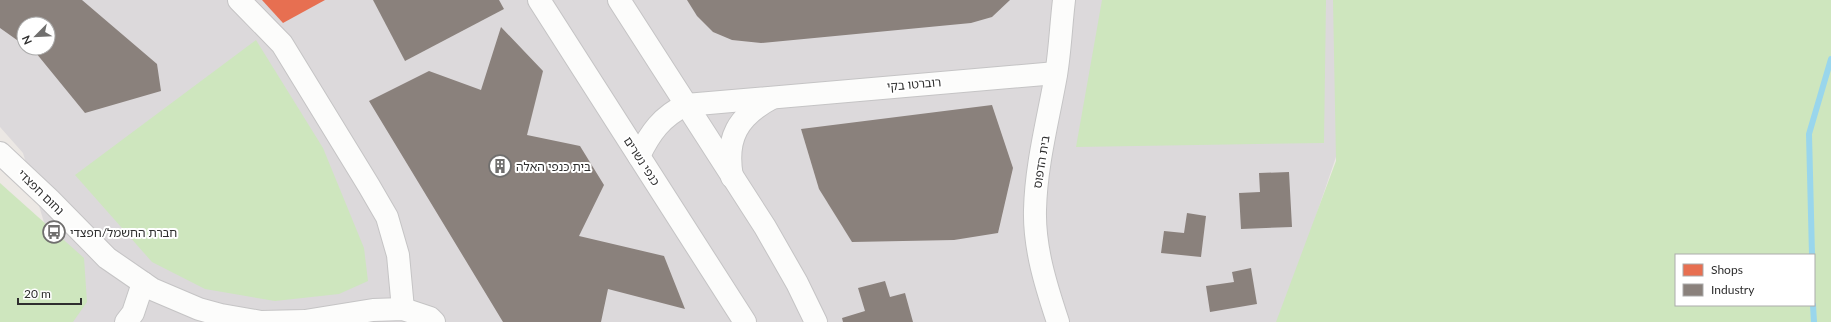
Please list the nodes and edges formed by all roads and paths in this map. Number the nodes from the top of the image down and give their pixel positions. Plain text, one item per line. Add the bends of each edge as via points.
1 (239, 0) edge
2 (540, 0) edge
3 (619, 0) edge
4 (1064, 0) edge
5 (1056, 73) junction
6 (773, 98) junction
7 (686, 105) junction
8 (0, 153) edge
9 (639, 156) junction
10 (732, 176) junction
11 (143, 283) junction
12 (403, 309) junction
13 (126, 322) edge
14 (278, 322) edge
15 (434, 322) edge
16 (745, 322) edge
17 (816, 322) edge
18 (1058, 322) edge

1 - 12 street via 282,44 386,217 398,255
2 - 9 street, כנפי נשרים
3 - 7 street
4 - 5 street, בית הדפוס
5 - 6 street, רוברטו בקי
5 - 18 street, בית הדפוס via 1037,176 1035,210 1037,243 1045,284
6 - 7 street, רוברטו בקי
6 - 10 street, רוברטו בקי via 748,114 736,130 730,152
7 - 9 street, רוברטו בקי via 674,110 657,126
7 - 10 street
8 - 11 street, נחום חפצדי via 107,258
9 - 16 street, כנפי נשרים
10 - 17 street via 776,246
11 - 13 street via 133,313
11 - 14 street, נחום חפצדי via 199,309 254,321
12 - 14 street, נחום חפצדי via 372,310 304,322
12 - 15 street, נחום חפצדי via 430,318

